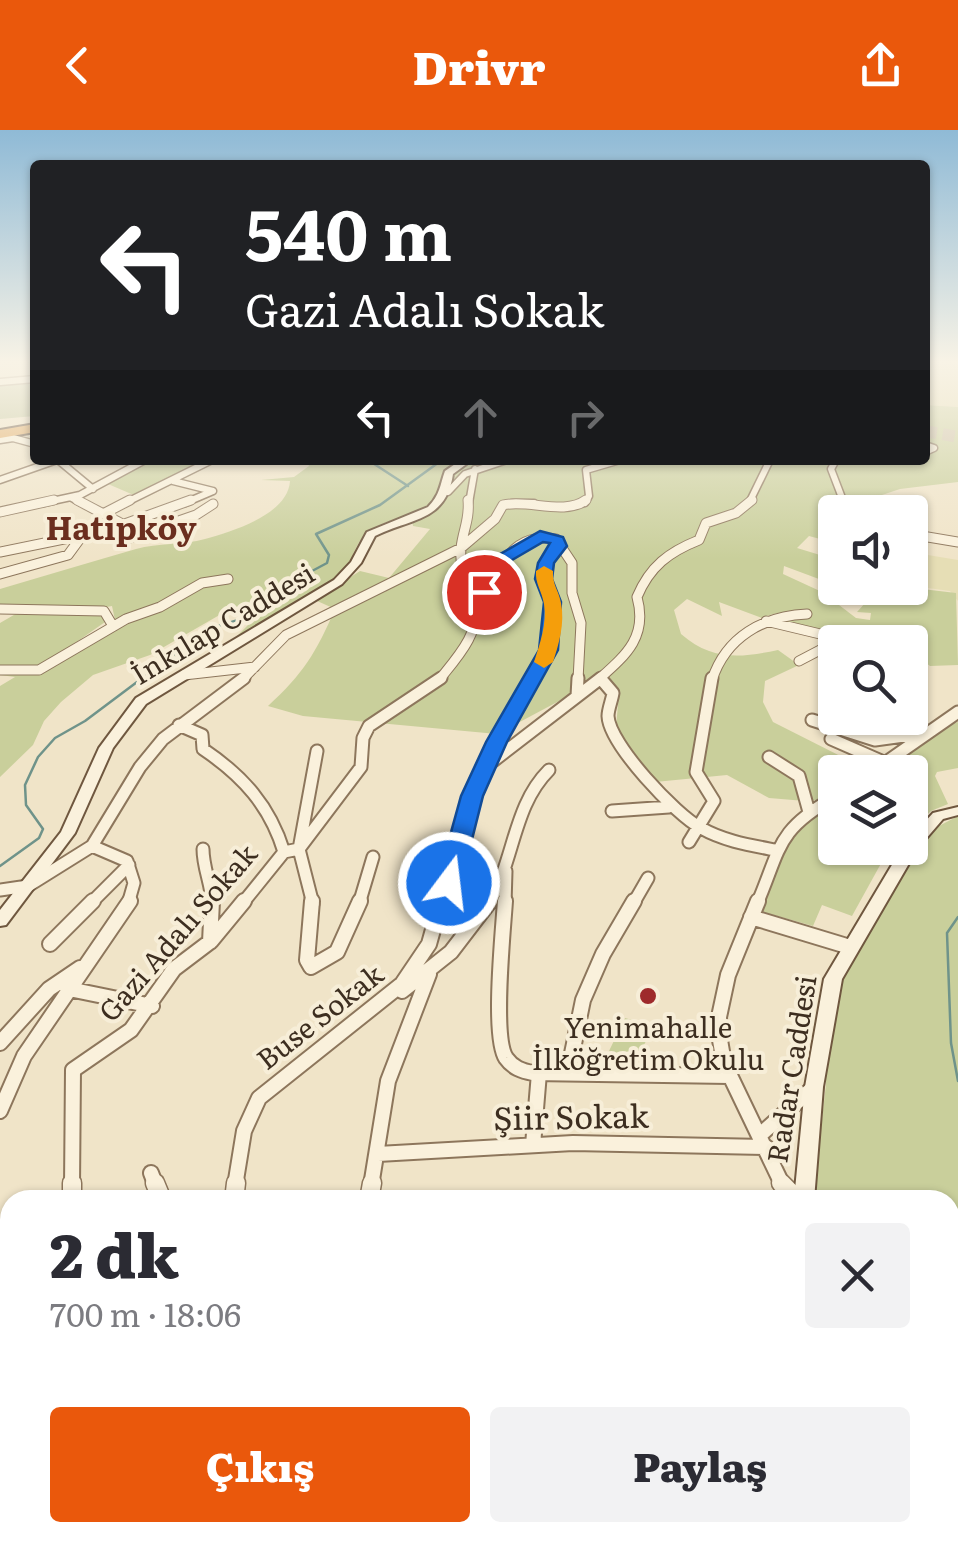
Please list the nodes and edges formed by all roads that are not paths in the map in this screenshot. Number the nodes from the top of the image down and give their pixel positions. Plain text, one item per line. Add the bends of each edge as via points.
1 (30, 427) edge
2 (0, 435) edge
3 (30, 443) edge
4 (44, 465) edge
5 (64, 465) edge
6 (136, 465) edge
7 (203, 465) edge
8 (469, 465) edge
9 (471, 465) edge
10 (603, 465) edge
11 (768, 465) edge
12 (834, 465) edge
13 (0, 480) edge
14 (173, 481) junction
15 (93, 489) junction
16 (841, 495) edge
17 (72, 498) junction
18 (132, 500) junction
19 (0, 504) edge
20 (214, 504) dead end
21 (5, 511) edge
22 (166, 512) junction
23 (103, 514) junction
24 (127, 527) junction
25 (143, 533) junction
26 (928, 537) edge
27 (79, 540) junction
28 (121, 541) dead end
29 (958, 542) edge
30 (559, 546) junction
31 (35, 547) junction
32 (461, 548) junction
33 (0, 552) edge
34 (18, 568) junction
35 (0, 574) edge
36 (228, 579) dead end
37 (474, 598) junction
38 (0, 610) edge
39 (17, 610) junction
40 (807, 614) dead end
41 (0, 620) edge
42 (766, 621) junction
43 (113, 626) junction
44 (799, 661) dead end
45 (255, 667) junction
46 (0, 670) edge
47 (180, 675) junction
48 (601, 679) junction
49 (578, 696) junction
50 (958, 712) edge
51 (812, 720) dead end
52 (818, 722) edge
53 (179, 725) junction
54 (928, 728) edge
55 (854, 735) edge
56 (915, 735) joint
57 (831, 739) dead end
58 (318, 751) dead end
59 (868, 755) edge
60 (894, 755) edge
61 (769, 757) dead end
62 (484, 767) junction
63 (549, 770) dead end
64 (669, 807) junction
65 (818, 807) edge
66 (612, 811) dead end
67 (958, 811) edge
68 (809, 812) junction
69 (698, 827) junction
70 (928, 827) edge
71 (689, 842) dead end
72 (92, 846) junction
73 (299, 848) junction
74 (203, 849) dead end
75 (775, 850) junction
76 (284, 852) junction
77 (373, 857) dead end
78 (129, 865) junction
79 (899, 865) edge
80 (506, 870) junction
81 (648, 878) dead end
82 (28, 886) junction
83 (0, 890) edge
84 (751, 917) junction
85 (0, 921) edge
86 (210, 942) junction
87 (50, 944) dead end
88 (850, 947) junction
89 (88, 964) junction
90 (429, 974) junction
91 (68, 989) junction
92 (386, 1002) junction
93 (152, 1006) junction
94 (0, 1043) edge
95 (539, 1073) junction
96 (568, 1074) junction
97 (729, 1076) junction
98 (814, 1087) junction
99 (0, 1112) edge
100 (763, 1141) junction
101 (533, 1145) junction
102 (378, 1154) junction
103 (151, 1173) dead end
104 (72, 1190) edge
105 (158, 1190) edge
106 (235, 1190) edge
107 (371, 1190) edge
108 (788, 1190) edge
109 (802, 1190) edge

1 - 2 highway
2 - 3 street
4 - 13 street
5 - 15 street
6 - 15 street
7 - 14 street
8 - 47 street, İnkılap Caddesi via 448,474 448,492 432,510 371,534 338,582
9 - 32 street, Gazi Adalı Sokak via 470,517
10 - 32 street via 586,470 590,496 584,504 508,503
11 - 48 street via 752,501 706,523 699,540 672,549 652,568 637,596 639,630
12 - 16 street
14 - 18 street
14 - 22 street via 213,491
15 - 17 street
17 - 21 street
17 - 23 street
18 - 22 street
18 - 23 street
19 - 21 street
20 - 25 street
22 - 24 street
23 - 24 street
24 - 25 street
24 - 27 street
25 - 28 street
26 - 29 street
27 - 31 street
27 - 34 street via 68,554
30 - 37 street, Gazi Adalı Sokak via 551,536 532,540 501,560
30 - 49 street via 572,563 581,623
30 - 62 street, Buse Sokak via 545,566 552,602 548,650
31 - 33 street
31 - 34 street
32 - 37 street, Gazi Adalı Sokak
32 - 45 street via 286,635
34 - 35 street
36 - 43 street via 202,583
37 - 73 street, Gazi Adalı Sokak via 471,633 457,660 434,684 369,726 361,767
38 - 39 street
39 - 41 street
39 - 43 street via 104,611
40 - 42 street
42 - 44 street via 842,639
42 - 69 street via 737,638 716,663 696,772 714,801
43 - 46 street via 39,670
45 - 47 street
45 - 53 street
47 - 82 street, İnkılap Caddesi via 149,694 119,726 68,833
48 - 49 street
48 - 64 street via 614,697 608,718 614,732
49 - 62 street
50 - 54 street
51 - 52 street
53 - 72 street via 140,767
53 - 76 street via 202,734 203,749 252,788
55 - 56 street
56 - 60 street
57 - 59 street
58 - 73 street
61 - 68 street via 800,776
62 - 92 street, Buse Sokak via 430,944
63 - 80 street via 526,794
64 - 66 street
64 - 69 street
65 - 68 street
67 - 70 street, Radar Caddesi via 938,816
68 - 75 street
69 - 71 street
69 - 75 street via 739,845
72 - 78 street
72 - 82 street
73 - 76 street, Gazi Adalı Sokak
73 - 77 street via 314,904 311,967 343,943
74 - 86 street via 212,892
75 - 84 street
76 - 86 street, Gazi Adalı Sokak
78 - 87 street
78 - 89 street via 132,898
79 - 88 street, Radar Caddesi
80 - 90 street via 469,937
80 - 95 street via 500,1048 515,1067
81 - 96 street via 583,1000
82 - 83 street
82 - 85 street, İnkılap Caddesi
84 - 88 street
84 - 97 street via 722,987 720,1044
86 - 93 street, Gazi Adalı Sokak via 174,969
88 - 98 street, Radar Caddesi via 833,978
89 - 91 street
89 - 94 street via 48,989
90 - 92 street
90 - 102 street via 388,1081
91 - 93 street
91 - 99 street via 14,1072
92 - 106 street, Buse Sokak via 316,1049 257,1101
93 - 104 street, Gazi Adalı Sokak via 71,1074
95 - 96 street
95 - 101 street
96 - 97 street
97 - 100 street
98 - 100 street
98 - 109 street, Radar Caddesi
100 - 101 street, Şiir Sokak
100 - 108 street
101 - 102 street, Şiir Sokak
102 - 107 street
103 - 105 street

